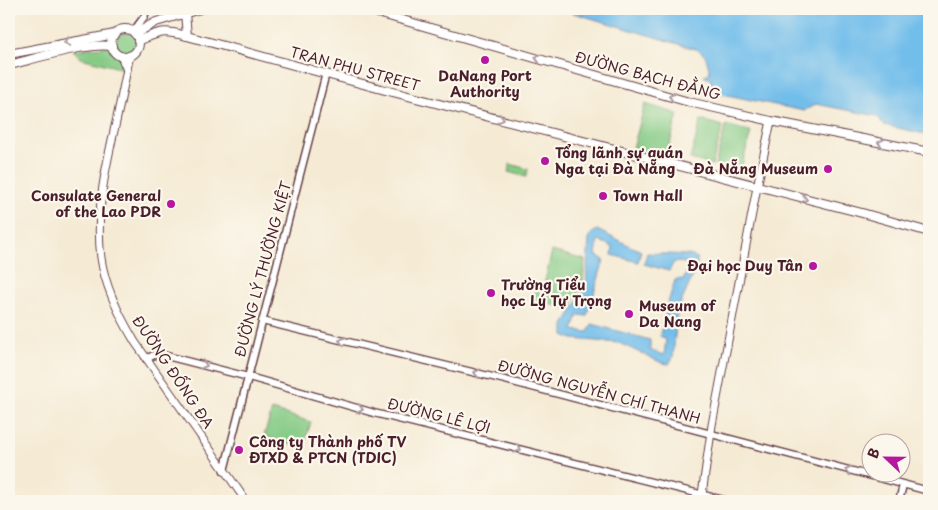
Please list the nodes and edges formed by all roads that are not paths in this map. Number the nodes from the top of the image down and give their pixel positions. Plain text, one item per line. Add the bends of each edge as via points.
1 (147, 9) edge
2 (200, 9) edge
3 (364, 9) edge
4 (185, 13) junction
5 (115, 34) junction
6 (135, 36) junction
7 (187, 36) junction
8 (112, 46) junction
9 (9, 54) edge
10 (130, 55) junction
11 (121, 56) junction
12 (9, 65) edge
13 (127, 70) junction
14 (326, 73) junction
15 (771, 120) junction
16 (929, 152) edge
17 (757, 187) junction
18 (929, 232) edge
19 (262, 321) junction
20 (146, 359) junction
21 (248, 377) junction
22 (711, 434) junction
23 (224, 471) junction
24 (903, 485) junction
25 (929, 492) edge
26 (702, 498) edge
27 (246, 501) edge
28 (728, 501) edge
29 (899, 501) edge

1 - 6 street
2 - 4 main road
15 -> 3 main road, ĐƯỜNG BẠCH ĐẰNG via 689,102
4 - 6 main road via 156,22
4 - 7 main road
5 - 6 main road via 122,30
5 - 8 main road
5 -> 9 main road
6 - 7 main road, TRAN PHU STREET via 160,32
6 - 10 main road via 137,50
7 - 14 main road, TRAN PHU STREET
8 - 11 main road
8 - 12 main road via 73,50
10 - 11 main road
10 - 13 main road, ĐƯỜNG ĐỐNG ĐA
11 - 13 main road
13 - 20 main road, ĐƯỜNG ĐỐNG ĐA via 104,180 100,242 104,273 112,295
14 -> 17 main road, TRAN PHU STREET
14 - 19 street, ĐƯỜNG LÝ THƯỜNG KIỆT
16 -> 15 main road, ĐƯỜNG BẠCH ĐẰNG
15 - 17 main road
17 -> 18 main road, TRAN PHU STREET
17 - 22 main road
19 - 21 street, ĐƯỜNG LÝ THƯỜNG KIỆT
22 -> 19 street, ĐƯỜNG NGUYỄN CHÍ THANH
20 -> 21 street, ĐƯỜNG LÊ LỢI via 156,354
20 - 23 main road, ĐƯỜNG ĐỐNG ĐA
21 - 23 street, ĐƯỜNG LÝ THƯỜNG KIỆT
21 -> 26 street, ĐƯỜNG LÊ LỢI
24 -> 22 street, ĐƯỜNG NGUYỄN CHÍ THANH
22 - 26 main road
23 - 27 main road, ĐƯỜNG ĐỐNG ĐA
24 - 25 street, ĐƯỜNG NGUYỄN CHÍ THANH
24 - 29 street
26 - 28 street, ĐƯỜNG LÊ LỢI

